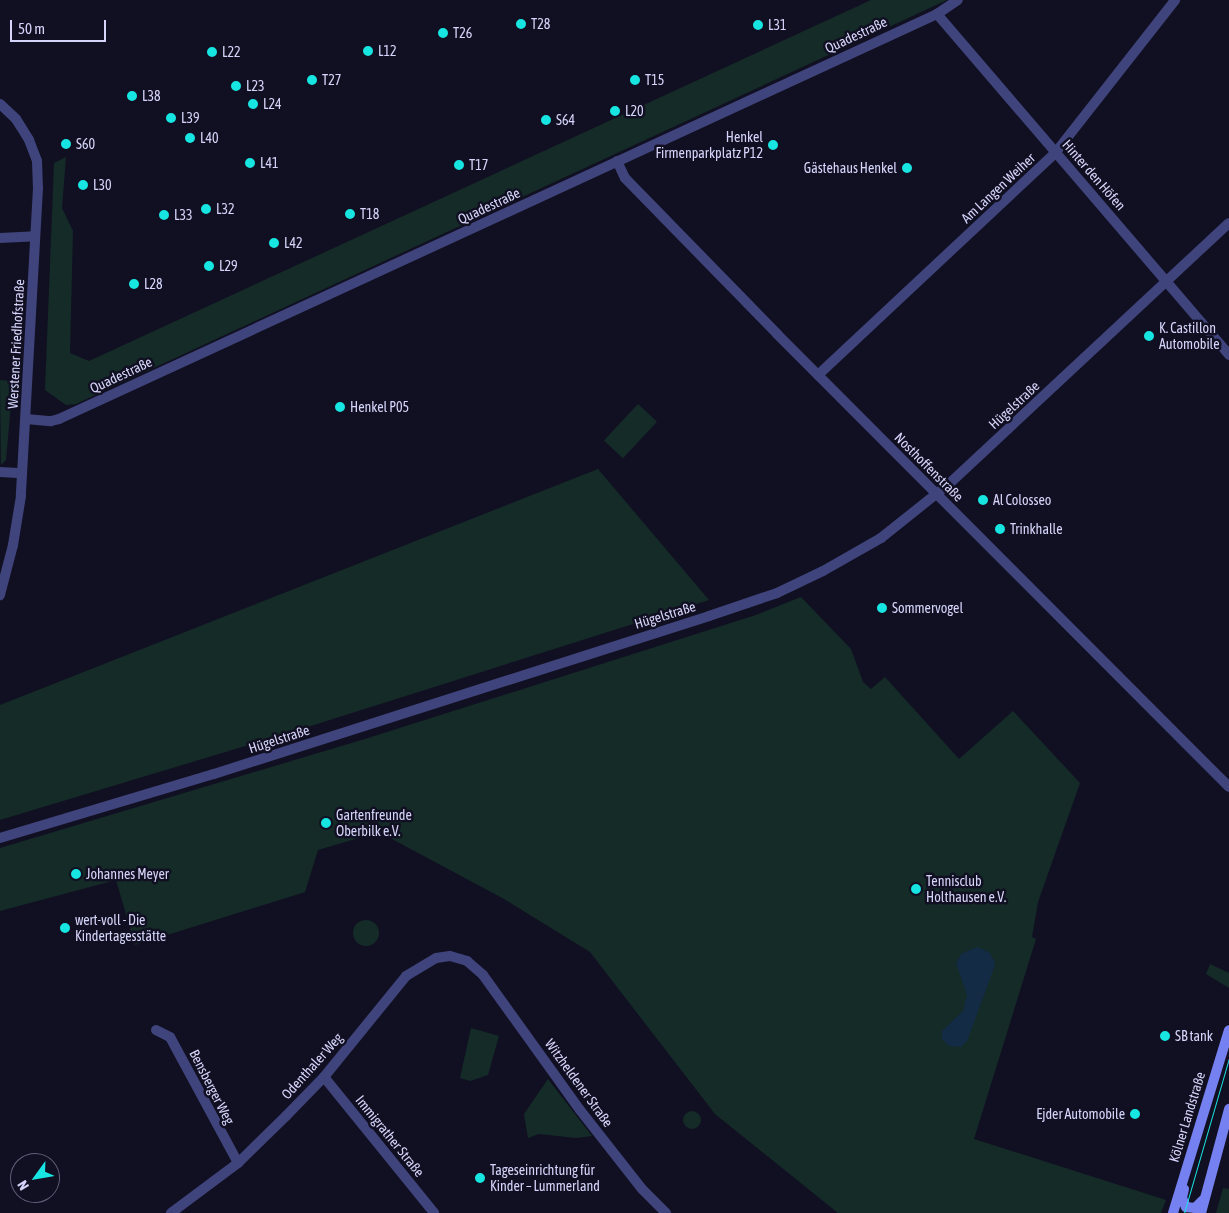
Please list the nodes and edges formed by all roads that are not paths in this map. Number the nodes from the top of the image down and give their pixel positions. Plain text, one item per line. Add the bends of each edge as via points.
1 (958, 0) edge
2 (1174, 0) edge
3 (937, 14) junction
4 (0, 104) edge
5 (1056, 152) junction
6 (616, 161) junction
7 (1229, 223) edge
8 (35, 236) junction
9 (0, 238) edge
10 (1166, 280) junction
11 (1229, 354) edge
12 (818, 375) junction
13 (26, 419) junction
14 (0, 472) edge
15 (22, 473) junction
16 (937, 494) junction
17 (0, 595) edge
18 (1229, 787) edge
19 (0, 838) edge
20 (474, 966) joint
21 (156, 1030) dead end
22 (1229, 1030) edge
23 (324, 1077) junction
24 (1229, 1109) edge
25 (238, 1163) junction
26 (1182, 1183) junction
27 (1204, 1200) junction
28 (172, 1213) edge
29 (434, 1213) edge
30 (666, 1213) edge
31 (1172, 1213) edge
32 (1201, 1213) edge

1 - 3 street, Quadestraße
2 - 5 street, Am Langen Weiher
3 - 5 street, Hinter den Höfen
3 - 6 street, Quadestraße
4 - 8 street, Werstener Friedhofstraße via 16,119 34,151 38,188
5 - 10 street, Hinter den Höfen
5 - 12 street, Am Langen Weiher
6 - 12 street, Nosthoffenstraße via 625,178
6 - 13 street, Quadestraße via 59,419
7 - 10 street, Hügelstraße
8 - 9 street
8 - 13 street, Werstener Friedhofstraße
10 - 11 street, Hinter den Höfen
10 - 16 street, Hügelstraße
12 - 16 street, Nosthoffenstraße
13 - 15 street, Werstener Friedhofstraße
14 - 15 street
15 - 17 street, Werstener Friedhofstraße via 14,545
16 - 18 street, Nosthoffenstraße
16 - 19 street, Hügelstraße via 858,552 769,596 223,771
20 - 23 street, Odenthaler Weg via 460,957 442,956 412,972 391,993
20 - 30 street, Witzheldener Straße via 642,1190
21 - 25 street, Bensberger Weg via 170,1038
22 - 26 main road, Kölner Landstraße
23 - 25 street, Odenthaler Weg
23 - 29 street, Immigrather Straße
24 - 27 main road
25 - 28 street, Odenthaler Weg
26 - 27 main road via 1186,1207 1195,1208
26 - 31 main road, Kölner Landstraße
27 - 32 main road

